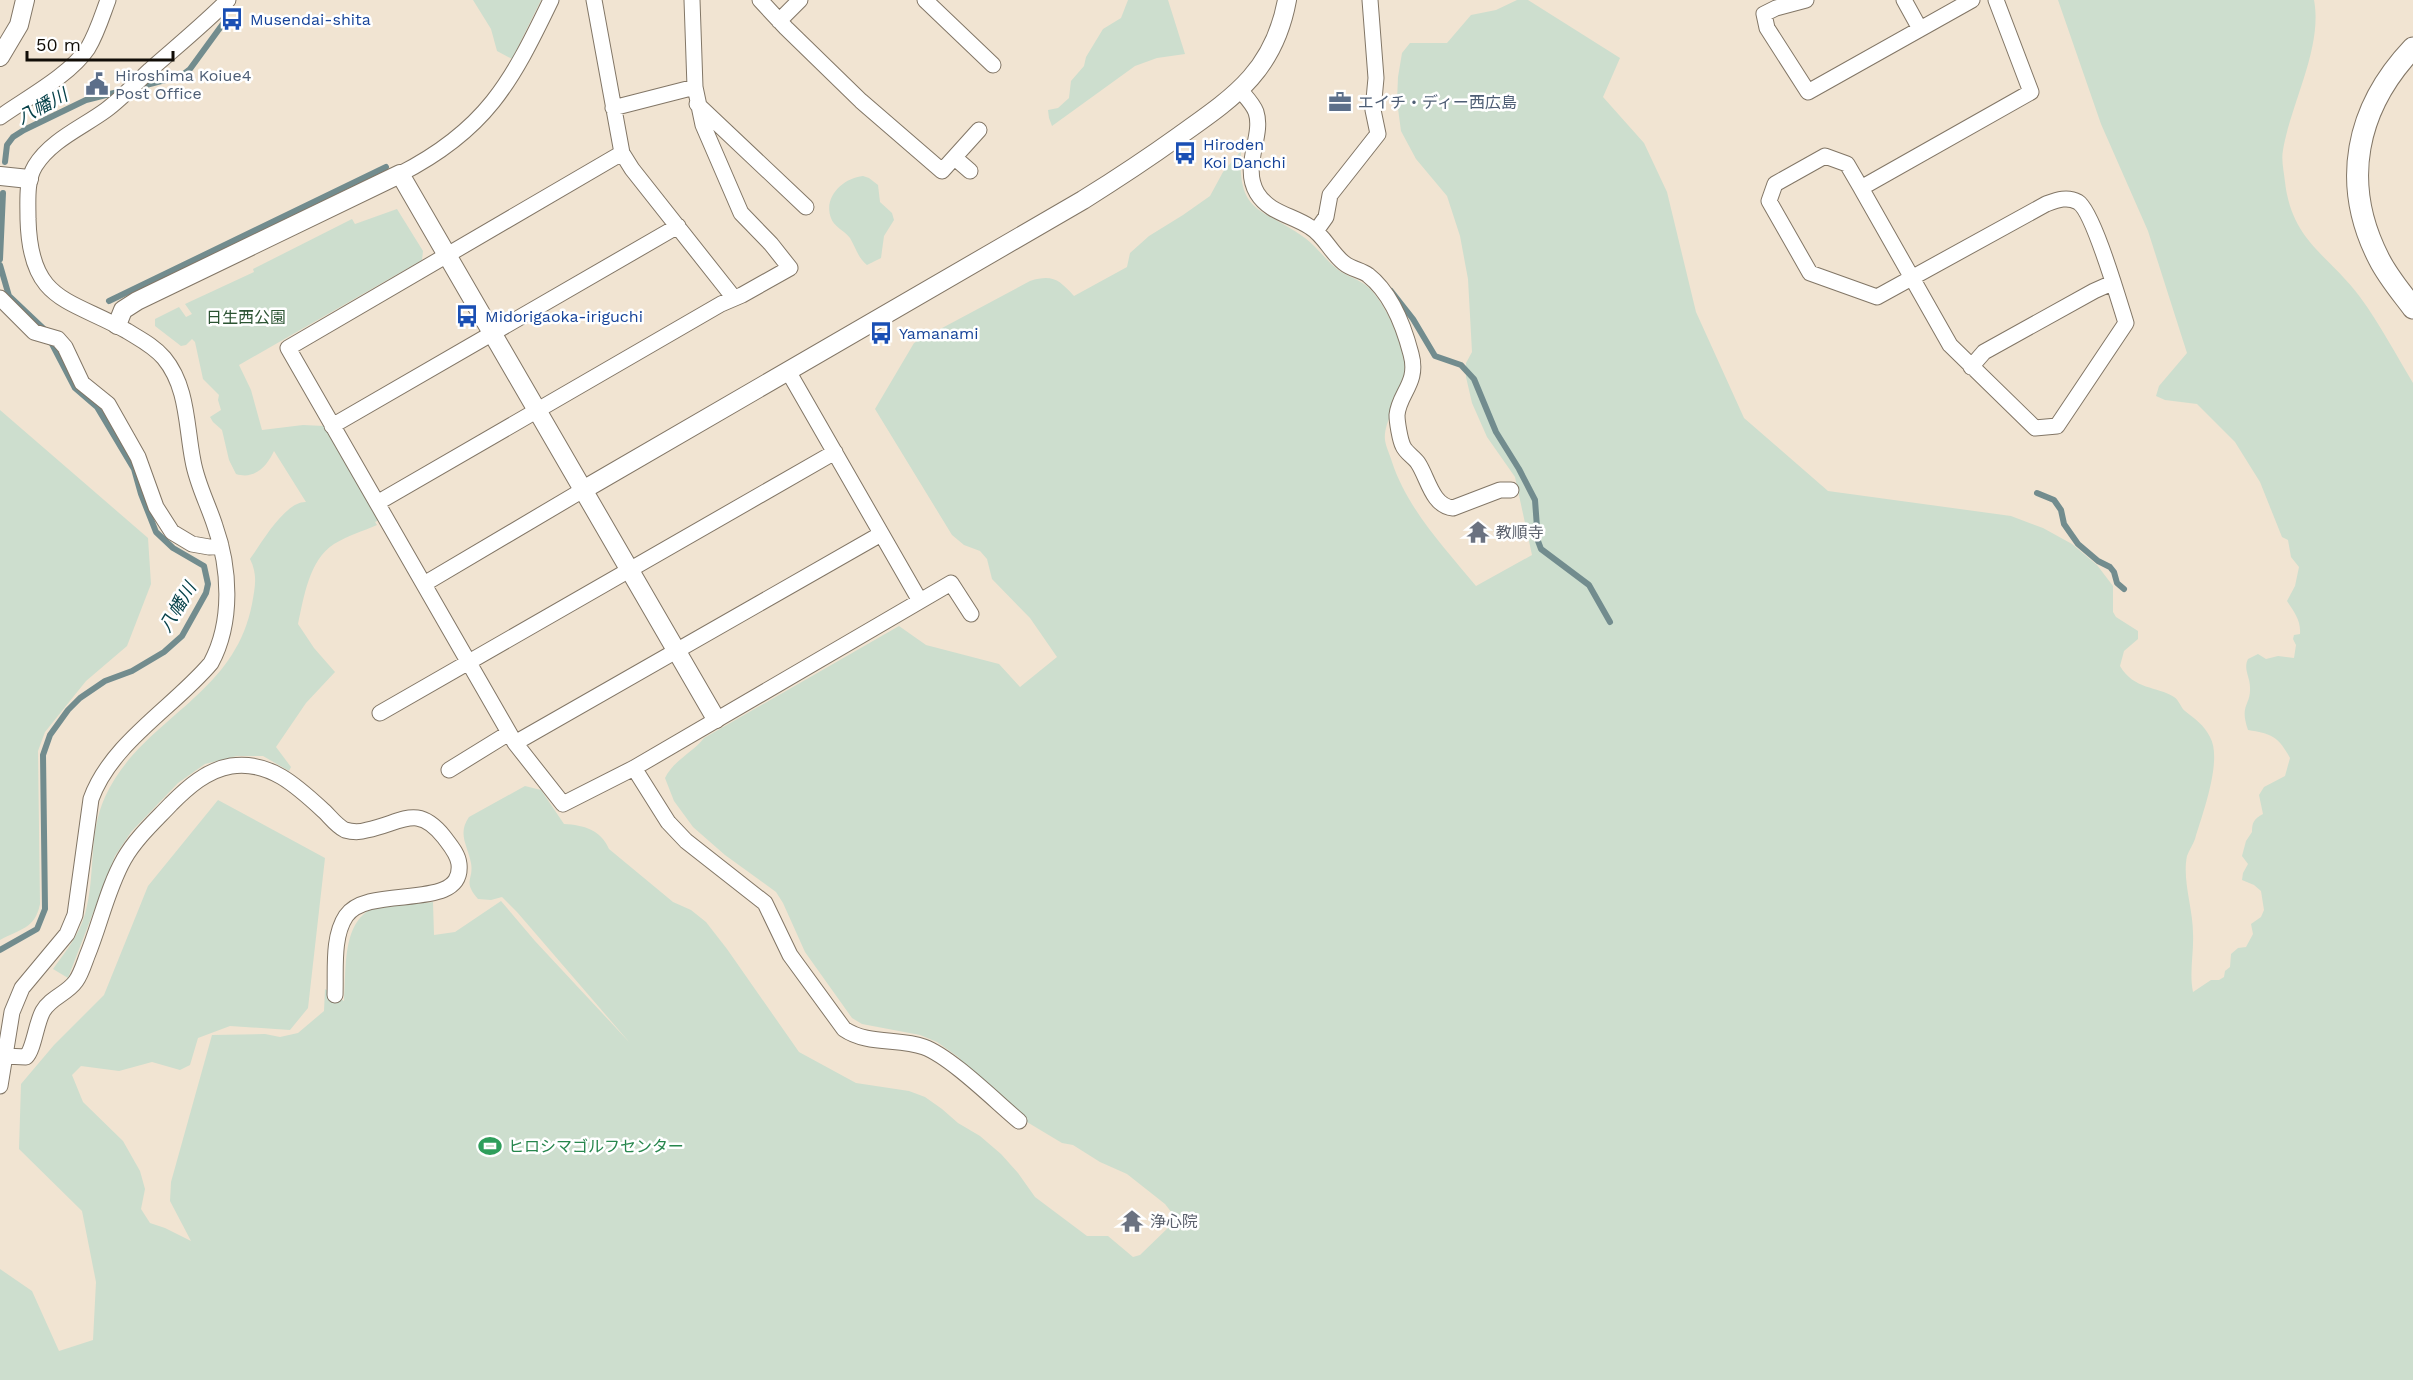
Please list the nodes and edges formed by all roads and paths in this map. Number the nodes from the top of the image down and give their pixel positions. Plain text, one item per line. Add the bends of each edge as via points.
1 (25, 0) edge
2 (108, 0) edge
3 (228, 0) edge
4 (551, 0) edge
5 (594, 0) edge
6 (692, 0) edge
7 (760, 0) edge
8 (800, 0) edge
9 (925, 0) edge
10 (1287, 0) edge
11 (1370, 0) edge
12 (1806, 0) edge
13 (1904, 0) edge
14 (1972, 0) edge
15 (1996, 0) edge
16 (779, 21) junction
17 (1920, 29) junction
18 (2413, 48) edge
19 (0, 57) edge
20 (993, 65) dead end
21 (695, 87) junction
22 (1240, 90) junction
23 (697, 104) junction
24 (614, 108) junction
25 (0, 117) edge
26 (979, 129) dead end
27 (622, 153) junction
28 (955, 158) junction
29 (970, 171) dead end
30 (400, 174) junction
31 (0, 176) edge
32 (29, 179) junction
33 (1861, 188) junction
34 (806, 207) dead end
35 (678, 226) junction
36 (1316, 231) junction
37 (448, 255) junction
38 (1912, 278) junction
39 (2112, 283) junction
40 (0, 298) edge
41 (734, 298) junction
42 (2413, 308) edge
43 (117, 325) junction
44 (493, 334) junction
45 (1971, 367) junction
46 (788, 371) junction
47 (538, 411) junction
48 (332, 426) junction
49 (835, 452) junction
50 (584, 490) junction
51 (1511, 490) dead end
52 (377, 503) junction
53 (881, 534) junction
54 (221, 546) junction
55 (630, 571) junction
56 (424, 584) junction
57 (920, 600) junction
58 (971, 614) dead end
59 (676, 651) junction
60 (468, 663) junction
61 (380, 713) dead end
62 (716, 719) junction
63 (512, 738) junction
64 (634, 768) junction
65 (449, 770) dead end
66 (335, 996) dead end
67 (4, 1056) junction
68 (0, 1086) edge
69 (1019, 1121) dead end

1 - 19 street via 19,25
2 - 25 street via 84,54
3 - 32 street via 122,97 50,148
4 - 30 street via 517,68 496,99 447,146
5 - 24 street
6 - 21 street
7 - 16 street
8 - 16 street
9 - 20 street
10 - 22 street via 1269,53
11 - 36 street via 1376,78 1373,110 1378,134 1330,195 1326,217
12 - 17 street via 1764,14 1767,28 1808,92
13 - 17 street
14 - 17 street
15 - 33 street via 2031,92
16 - 28 street via 861,101 942,171
18 - 42 main road via 2388,76 2365,124 2358,196 2370,240
21 - 23 street
21 - 24 street
22 - 36 street via 1257,114 1252,160 1257,193 1280,213
22 - 46 street via 1092,195
23 - 34 street
23 - 41 street via 741,213 790,268
24 - 27 street
26 - 28 street
27 - 35 street
27 - 37 street
28 - 29 street
30 - 37 street
30 - 43 street via 137,301 123,310
31 - 32 street
32 - 43 street via 30,242 48,288 61,299
33 - 38 street
33 - 38 street via 1847,164 1825,156 1775,184 1769,201 1810,273 1877,297
35 - 41 street
35 - 44 street
36 - 51 street via 1343,263 1367,274 1381,287 1398,320 1413,362 1411,380 1397,415 1402,445 1419,464 1441,503 1459,507 1500,490
37 - 44 street
37 - 48 street via 288,348
38 - 39 street via 2046,204 2070,199 2080,203 2087,213
38 - 45 street via 1950,345
39 - 45 street via 1984,351
39 - 45 street via 2126,323 2057,426 2034,429
40 - 54 street via 44,335 58,339 82,383 108,404 138,457 156,507 172,532 192,544
41 - 47 street
43 - 54 street via 147,342 173,371 185,406 193,463
44 - 47 street
44 - 48 street
46 - 49 street
46 - 50 street
47 - 50 street
47 - 52 street
48 - 52 street
49 - 53 street
49 - 55 street
50 - 55 street
50 - 56 street
52 - 56 street
53 - 57 street
53 - 59 street
54 - 67 street via 227,596 217,653 201,675 119,753 101,776 91,799 72,923 60,944 22,988 12,1012
55 - 59 street
55 - 60 street
56 - 60 street
57 - 58 street via 951,583
57 - 62 street
59 - 62 street
59 - 63 street
60 - 61 street
60 - 63 street
62 - 64 street
63 - 64 street via 563,804
63 - 65 street
64 - 69 street via 674,828 765,903 790,955 844,1029 869,1038 908,1042 941,1055
66 - 67 street via 338,939 347,915 354,908 382,898 443,891 451,886 459,871 457,856 428,820 415,818 351,832 272,770 230,766 208,774 183,792 131,849 119,870 77,980 46,1006 29,1054
67 - 68 street

